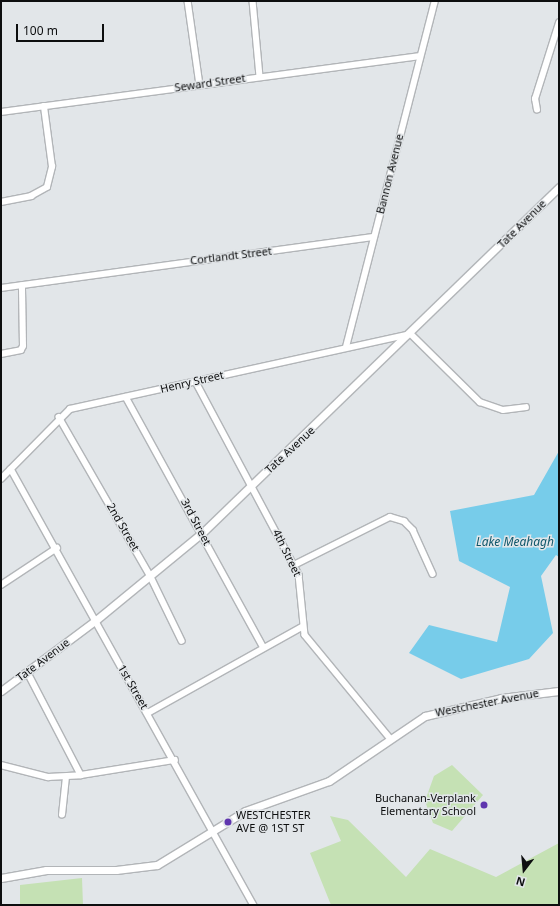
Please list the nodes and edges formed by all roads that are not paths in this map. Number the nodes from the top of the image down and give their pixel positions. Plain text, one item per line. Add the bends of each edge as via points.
1 (188, 1) edge
2 (253, 1) edge
3 (435, 1) edge
4 (559, 23) edge
5 (419, 56) junction
6 (260, 76) junction
7 (200, 85) junction
8 (44, 107) junction
9 (536, 110) dead end
10 (1, 112) edge
11 (559, 187) edge
12 (1, 202) edge
13 (374, 237) junction
14 (22, 286) junction
15 (1, 288) edge
16 (411, 334) junction
17 (346, 347) junction
18 (1, 354) edge
19 (196, 382) junction
20 (126, 397) junction
21 (526, 407) dead end
22 (59, 417) junction
23 (11, 469) junction
24 (1, 479) edge
25 (254, 485) junction
26 (202, 532) junction
27 (57, 548) junction
28 (294, 565) junction
29 (433, 574) dead end
30 (150, 575) junction
31 (1, 585) edge
32 (96, 620) junction
33 (302, 627) junction
34 (182, 641) dead end
35 (264, 648) junction
36 (28, 672) junction
37 (1, 691) edge
38 (559, 691) edge
39 (148, 713) junction
40 (389, 738) junction
41 (175, 760) junction
42 (1, 765) edge
43 (81, 775) junction
44 (66, 778) junction
45 (62, 815) dead end
46 (215, 830) junction
47 (1, 878) edge
48 (254, 905) edge

1 - 7 street
2 - 6 street
3 - 5 street, Bannon Avenue
4 - 9 street via 535,100
5 - 6 street, Seward Street
5 - 13 street, Bannon Avenue
6 - 7 street, Seward Street
7 - 8 street, Seward Street
8 - 10 street, Seward Street
8 - 12 street via 52,167 47,187 31,196
11 - 16 street, Tate Avenue
13 - 14 street, Cortlandt Street
13 - 17 street, Bannon Avenue
14 - 15 street, Cortlandt Street
14 - 18 street via 24,339 20,350
16 - 17 street, Henry Street
16 - 21 street via 480,402 503,410
16 - 25 street, Tate Avenue
17 - 19 street, Henry Street
19 - 20 street, Henry Street
19 - 25 street, 4th Street
20 - 22 street, Henry Street via 70,410
20 - 26 street, 3rd Street
22 - 23 street, Henry Street
22 - 30 street, 2nd Street
23 - 24 street, Henry Street
23 - 27 street, 1st Street
25 - 26 street, Tate Avenue
25 - 28 street, 4th Street
26 - 30 street, Tate Avenue
26 - 35 street, 3rd Street
27 - 31 street
27 - 32 street, 1st Street
28 - 29 street via 390,517 404,521 413,530
28 - 33 street, 4th Street via 303,591
30 - 32 street, Tate Avenue
30 - 34 street, 2nd Street
32 - 36 street, Tate Avenue
32 - 39 street, 1st Street
33 - 35 street
33 - 40 street via 305,635
35 - 39 street
36 - 37 street, Tate Avenue
36 - 43 street
38 - 40 street, Westchester Avenue via 488,701 425,716
39 - 41 street, 1st Street
40 - 46 street, Westchester Avenue via 329,781 244,811
41 - 43 street
41 - 46 street, 1st Street
42 - 44 street via 48,777
43 - 44 street
44 - 45 street
46 - 47 street, Westchester Avenue via 157,865 116,870 46,870
46 - 48 street, 1st Street

